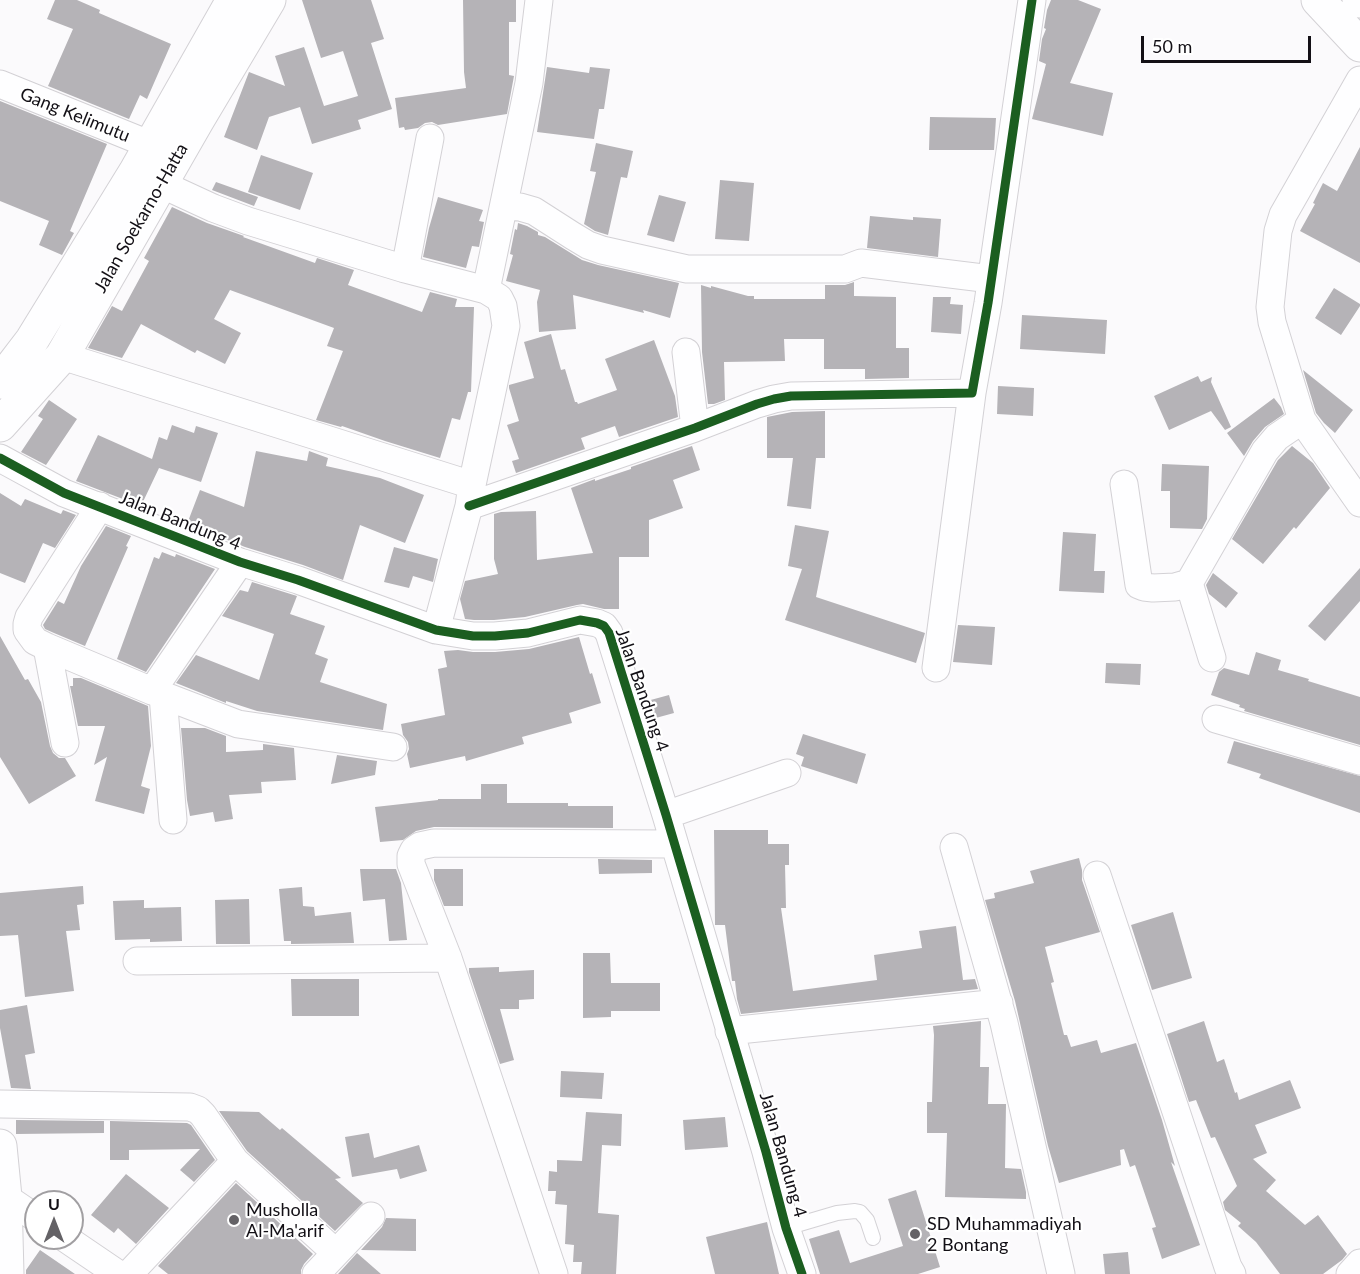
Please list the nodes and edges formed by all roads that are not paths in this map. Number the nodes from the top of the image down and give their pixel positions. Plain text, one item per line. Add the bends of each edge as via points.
1 (233, 0) edge
2 (270, 0) edge
3 (539, 0) edge
4 (1032, 0) edge
5 (1318, 0) edge
6 (1360, 45) edge
7 (1360, 80) edge
8 (0, 84) edge
9 (430, 138) dead end
10 (149, 167) junction
11 (504, 206) junction
12 (405, 269) junction
13 (990, 289) junction
14 (486, 290) junction
15 (686, 352) dead end
16 (62, 356) junction
17 (1, 380) edge
18 (972, 393) junction
19 (1302, 420) junction
20 (0, 425) edge
21 (695, 428) junction
22 (0, 458) edge
23 (1124, 484) dead end
24 (471, 495) junction
25 (1360, 503) edge
26 (100, 506) junction
27 (240, 562) junction
28 (1172, 586) junction
29 (436, 630) junction
30 (47, 647) junction
31 (1212, 658) dead end
32 (936, 668) dead end
33 (157, 693) junction
34 (1216, 719) dead end
35 (65, 743) dead end
36 (393, 747) dead end
37 (1360, 761) edge
38 (787, 773) dead end
39 (666, 814) junction
40 (173, 820) dead end
41 (674, 844) junction
42 (954, 847) dead end
43 (1097, 875) dead end
44 (448, 958) junction
45 (137, 961) dead end
46 (999, 1004) junction
47 (729, 1031) junction
48 (0, 1104) edge
49 (0, 1148) edge
50 (235, 1161) junction
51 (5, 1197) junction
52 (24, 1210) edge
53 (371, 1216) dead end
54 (786, 1228) junction
55 (873, 1238) dead end
56 (83, 1250) edge
57 (336, 1253) junction
58 (1360, 1263) edge
59 (7, 1274) edge
60 (118, 1274) edge
61 (129, 1274) edge
62 (316, 1274) edge
63 (554, 1274) edge
64 (802, 1274) edge
65 (1061, 1274) edge
66 (1232, 1274) edge
67 (1350, 1274) edge

1 - 10 main road, Jalan Soekarno-Hatta
2 - 10 main road, Jalan Soekarno-Hatta
3 - 11 street via 529,83
4 - 13 street
5 - 6 main road
7 - 19 street via 1290,202 1278,231 1270,307
8 - 10 street, Gang Kelimutu
9 - 12 street
10 - 12 street, Gang Kelimutu via 213,208
10 - 16 main road, Jalan Soekarno-Hatta
10 - 17 main road, Jalan Soekarno-Hatta via 33,340
11 - 13 street via 534,211 602,250 687,269 853,266
11 - 14 street
12 - 14 street, Gang Kelimutu
13 - 18 street
14 - 24 street via 499,298 506,326
15 - 21 street
16 - 20 main road, Jalan Soekarno-Hatta
16 - 24 street
18 - 21 street via 791,396
18 - 32 street
19 - 25 street
19 - 28 street via 1265,450
21 - 24 street
22 - 26 street, Jalan Bandung 4 via 64,493
23 - 28 street via 1139,585
24 - 29 street
26 - 27 street, Jalan Bandung 4
26 - 30 street via 29,617 30,636
27 - 29 street, Jalan Bandung 4
27 - 33 street
28 - 31 street
29 - 39 street, Jalan Bandung 4 via 495,636 528,633 580,620 604,626
30 - 33 street
30 - 35 street
33 - 36 street via 238,724
33 - 40 street
34 - 37 street
38 - 39 street
39 - 41 street, Jalan Bandung 4
41 - 44 street via 420,846 414,850 411,864
41 - 47 street, Jalan Bandung 4
42 - 46 street
43 - 66 street
44 - 45 street
44 - 63 street
46 - 47 street
46 - 65 street
47 - 54 street, Jalan Bandung 4
48 - 50 street via 190,1107 203,1115
49 - 51 main road
50 - 57 street
50 - 61 street
51 - 52 street
51 - 59 main road
53 - 57 street
54 - 55 lane via 855,1211 867,1220
54 - 64 street, Jalan Bandung 4
56 - 60 street
57 - 62 street
58 - 67 street

